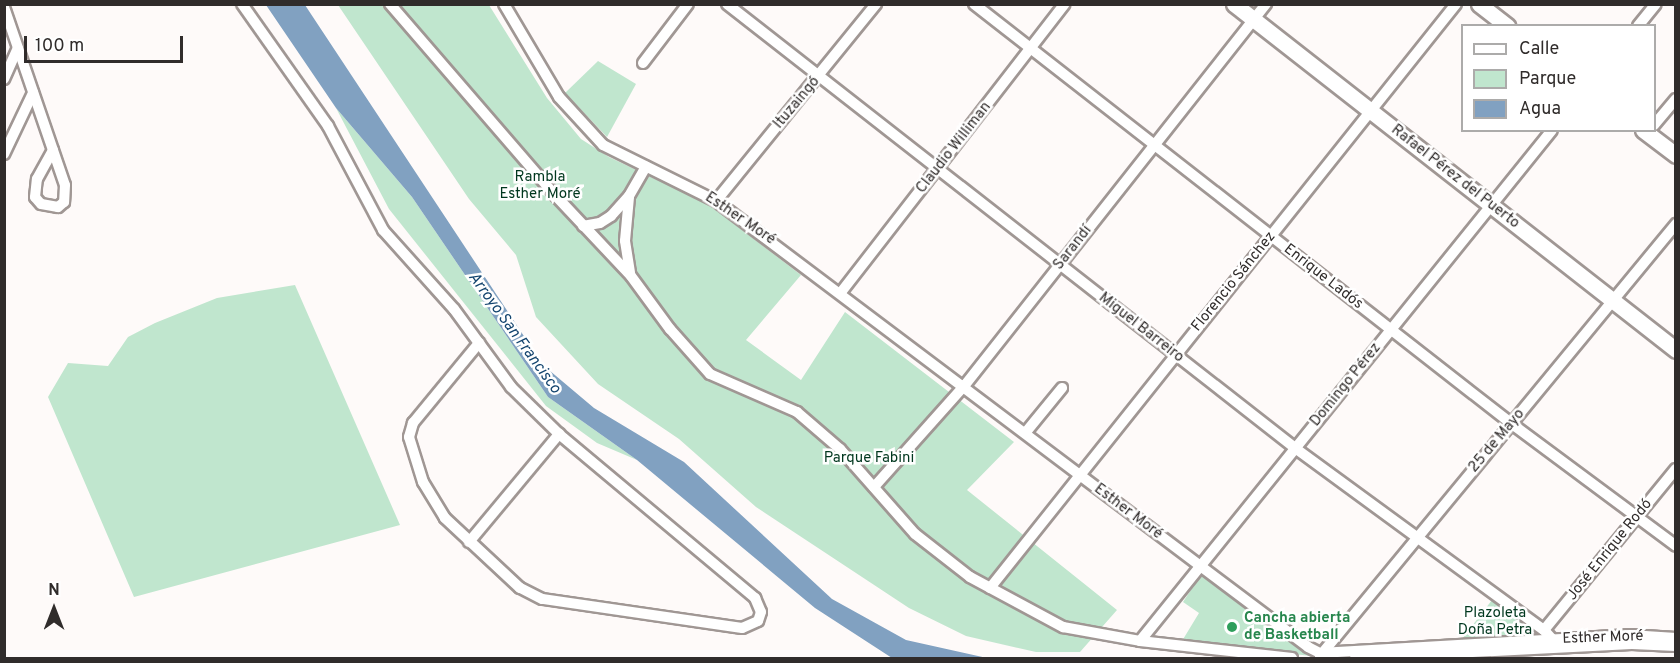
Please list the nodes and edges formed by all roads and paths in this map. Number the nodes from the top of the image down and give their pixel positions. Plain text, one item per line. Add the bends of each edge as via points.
1 (242, 4) edge
2 (390, 4) edge
3 (504, 4) edge
4 (688, 4) edge
5 (727, 4) edge
6 (876, 4) edge
7 (974, 4) edge
8 (1065, 4) edge
9 (1234, 4) edge
10 (1266, 4) edge
11 (1456, 4) edge
12 (1479, 4) edge
13 (1656, 4) edge
14 (4, 7) edge
15 (1254, 20) junction
16 (1504, 24) edge
17 (1640, 24) edge
18 (18, 48) junction
19 (1031, 49) junction
20 (643, 63) dead end
21 (819, 76) junction
22 (4, 79) edge
23 (33, 93) junction
24 (1676, 99) edge
25 (1370, 111) junction
26 (1656, 122) edge
27 (1550, 132) edge
28 (1651, 132) edge
29 (1154, 145) junction
30 (53, 150) junction
31 (4, 154) edge
32 (1676, 155) edge
33 (646, 167) junction
34 (938, 169) junction
35 (629, 196) junction
36 (716, 201) junction
37 (1491, 205) junction
38 (1676, 224) edge
39 (583, 226) junction
40 (1271, 236) junction
41 (1060, 264) junction
42 (631, 276) junction
43 (842, 291) junction
44 (1614, 302) junction
45 (1391, 329) junction
46 (479, 343) junction
47 (1676, 350) edge
48 (1176, 355) junction
49 (965, 385) junction
50 (1062, 388) dead end
51 (1512, 424) junction
52 (1026, 432) junction
53 (559, 434) junction
54 (1295, 448) junction
55 (1676, 469) edge
56 (1080, 475) junction
57 (874, 487) junction
58 (1637, 516) junction
59 (1416, 538) junction
60 (469, 542) junction
61 (1676, 546) edge
62 (1200, 566) junction
63 (990, 588) junction
64 (1544, 630) junction
65 (1676, 638) edge
66 (1140, 641) junction
67 (1552, 643) junction
68 (1676, 646) edge
69 (1320, 656) edge
70 (1292, 658) edge
71 (1355, 658) edge

1 - 46 street via 328,126 383,231 454,309
2 - 39 street
3 - 33 street, Esther Moré via 559,97 593,136
4 - 20 street
5 - 21 street, Miguel Barreiro
6 - 21 street, Ituzaingó
7 - 19 street, Enrique Ladós
8 - 19 street, Claudio Williman
9 - 15 main road, Rafael Pérez del Puerto
10 - 15 street, Sarandí
11 - 25 street, Florencio Sánchez
12 - 16 main road
13 - 17 street
14 - 18 street
15 - 25 main road, Rafael Pérez del Puerto
15 - 29 street, Sarandí
18 - 22 street
18 - 23 street
19 - 29 street, Enrique Ladós
19 - 34 street, Claudio Williman
21 - 34 street, Miguel Barreiro
21 - 36 street, Ituzaingó
23 - 30 street
23 - 31 street
24 - 26 street
25 - 37 main road, Rafael Pérez del Puerto
25 - 40 street, Florencio Sánchez
27 - 37 street, Domingo Pérez
28 - 32 main road
29 - 40 street, Enrique Ladós
29 - 41 street, Sarandí
30 - 30 street via 66,194 58,207 41,204 35,197 37,179
33 - 35 street
33 - 36 street, Esther Moré
34 - 41 street, Miguel Barreiro
34 - 43 street, Claudio Williman
35 - 39 street via 605,219
35 - 42 street via 625,241
36 - 43 street, Esther Moré
37 - 44 main road, Rafael Pérez del Puerto
37 - 45 street, Domingo Pérez
38 - 44 street, 25 de Mayo
39 - 42 street
40 - 45 street, Enrique Ladós
40 - 48 street, Florencio Sánchez
41 - 48 street, Miguel Barreiro
41 - 49 street, Sarandí
42 - 57 street via 710,374 797,412 840,449
43 - 49 street, Esther Moré
44 - 47 main road, Rafael Pérez del Puerto
44 - 51 street, 25 de Mayo
45 - 51 street, Enrique Ladós
45 - 54 street, Domingo Pérez
46 - 53 street via 511,387
46 - 60 street via 412,423 409,437 423,482 445,518
48 - 54 street, Miguel Barreiro
48 - 56 street, Florencio Sánchez
49 - 52 street, Esther Moré
49 - 57 street, Sarandí
50 - 52 street
51 - 58 street, Enrique Ladós
51 - 59 street, 25 de Mayo
52 - 56 street, Esther Moré
53 - 60 street
53 - 60 street via 755,598 761,612 758,621 742,628 542,598 520,588
54 - 59 street, Miguel Barreiro
54 - 62 street, Domingo Pérez
55 - 58 street, José Enrique Rodó
56 - 62 street, Esther Moré
56 - 63 street, Florencio Sánchez
57 - 63 street via 915,534
58 - 61 street, Enrique Ladós
58 - 64 street, José Enrique Rodó
59 - 64 street, Miguel Barreiro
59 - 69 street, 25 de Mayo
62 - 66 street, Domingo Pérez
62 - 69 street, Esther Moré
63 - 66 street via 1063,627
64 - 67 street, Miguel Barreiro
65 - 67 street, Esther Moré via 1630,635
66 - 70 street
67 - 68 street, Esther Moré
67 - 69 street, Esther Moré
67 - 71 street, Esther Moré

